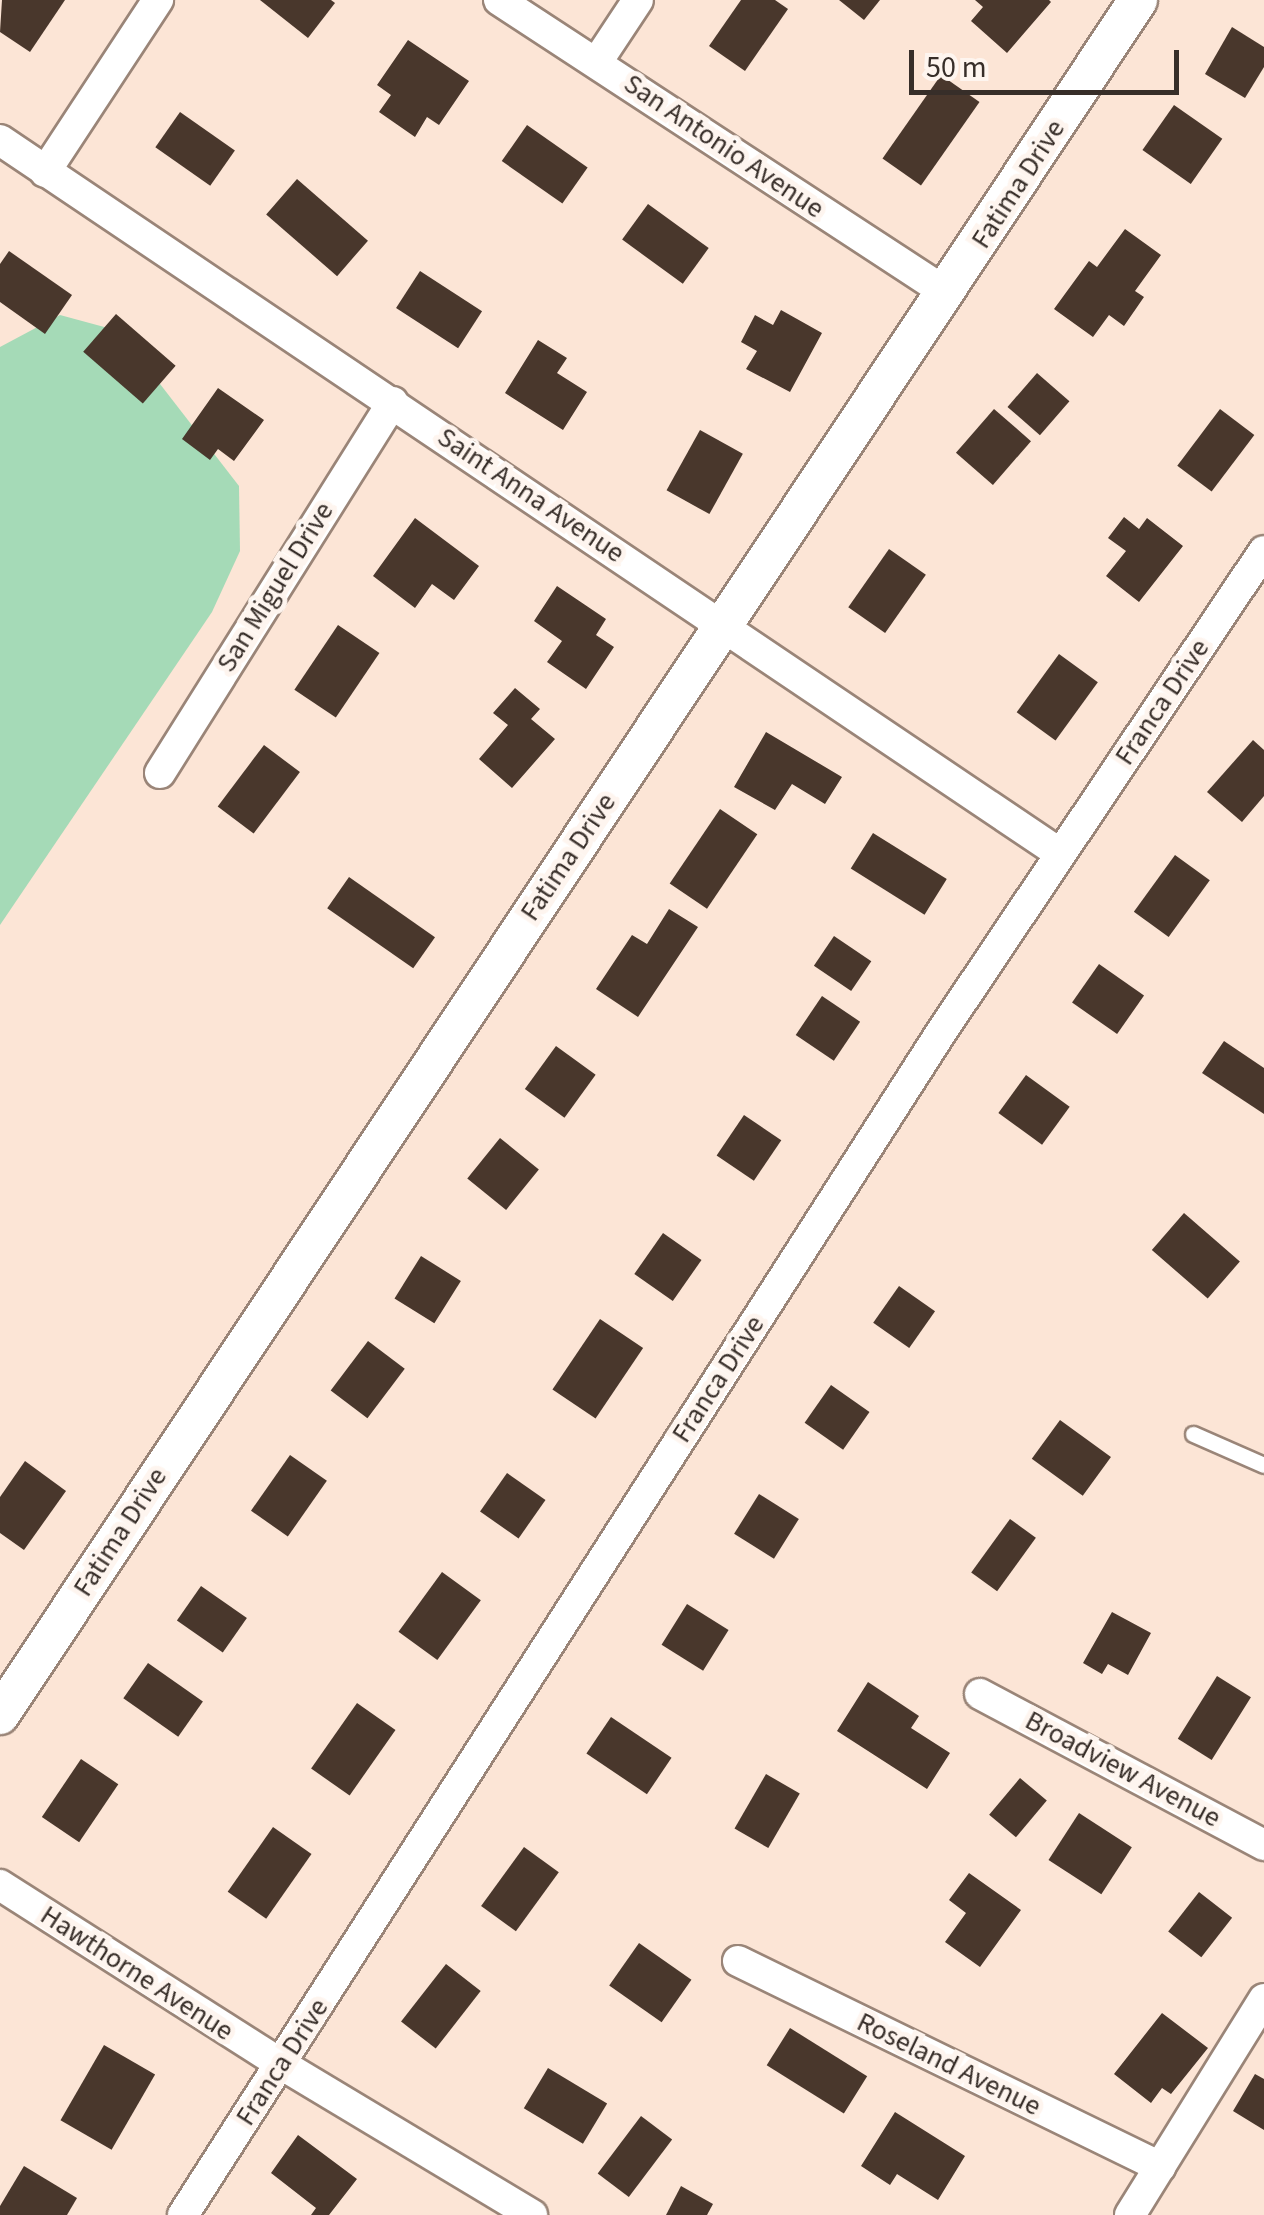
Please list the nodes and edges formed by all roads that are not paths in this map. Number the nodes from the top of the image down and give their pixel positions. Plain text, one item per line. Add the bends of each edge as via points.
1 (158, 0) edge
2 (499, 0) edge
3 (638, 0) edge
4 (1138, 0) edge
5 (597, 62) junction
6 (0, 140) edge
7 (44, 172) junction
8 (947, 294) junction
9 (393, 402) junction
10 (1264, 551) edge
11 (723, 625) junction
12 (160, 773) dead end
13 (1059, 853) junction
14 (1193, 1434) dead end
15 (1264, 1465) edge
16 (980, 1694) dead end
17 (0, 1715) edge
18 (1264, 1845) edge
19 (0, 1885) edge
20 (738, 1961) dead end
21 (1264, 1999) edge
22 (281, 2064) junction
23 (1160, 2167) junction
24 (184, 2215) edge
25 (532, 2215) edge
26 (1130, 2215) edge

1 - 7 street
2 - 5 street, San Antonio Avenue
3 - 5 street
4 - 8 street, Fatima Drive
5 - 8 street, San Antonio Avenue
6 - 7 street, Saint Anna Avenue
7 - 9 street, Saint Anna Avenue
8 - 11 street, Fatima Drive
9 - 11 street, Saint Anna Avenue
9 - 12 street, San Miguel Drive
10 - 13 street, Franca Drive
11 - 13 street, Saint Anna Avenue
11 - 17 street, Fatima Drive
13 - 22 street, Franca Drive
14 - 15 lane
16 - 18 street, Broadview Avenue
19 - 22 street, Hawthorne Avenue
20 - 23 street, Roseland Avenue
21 - 23 street
22 - 24 street, Franca Drive
22 - 25 street, Hawthorne Avenue
23 - 26 street

